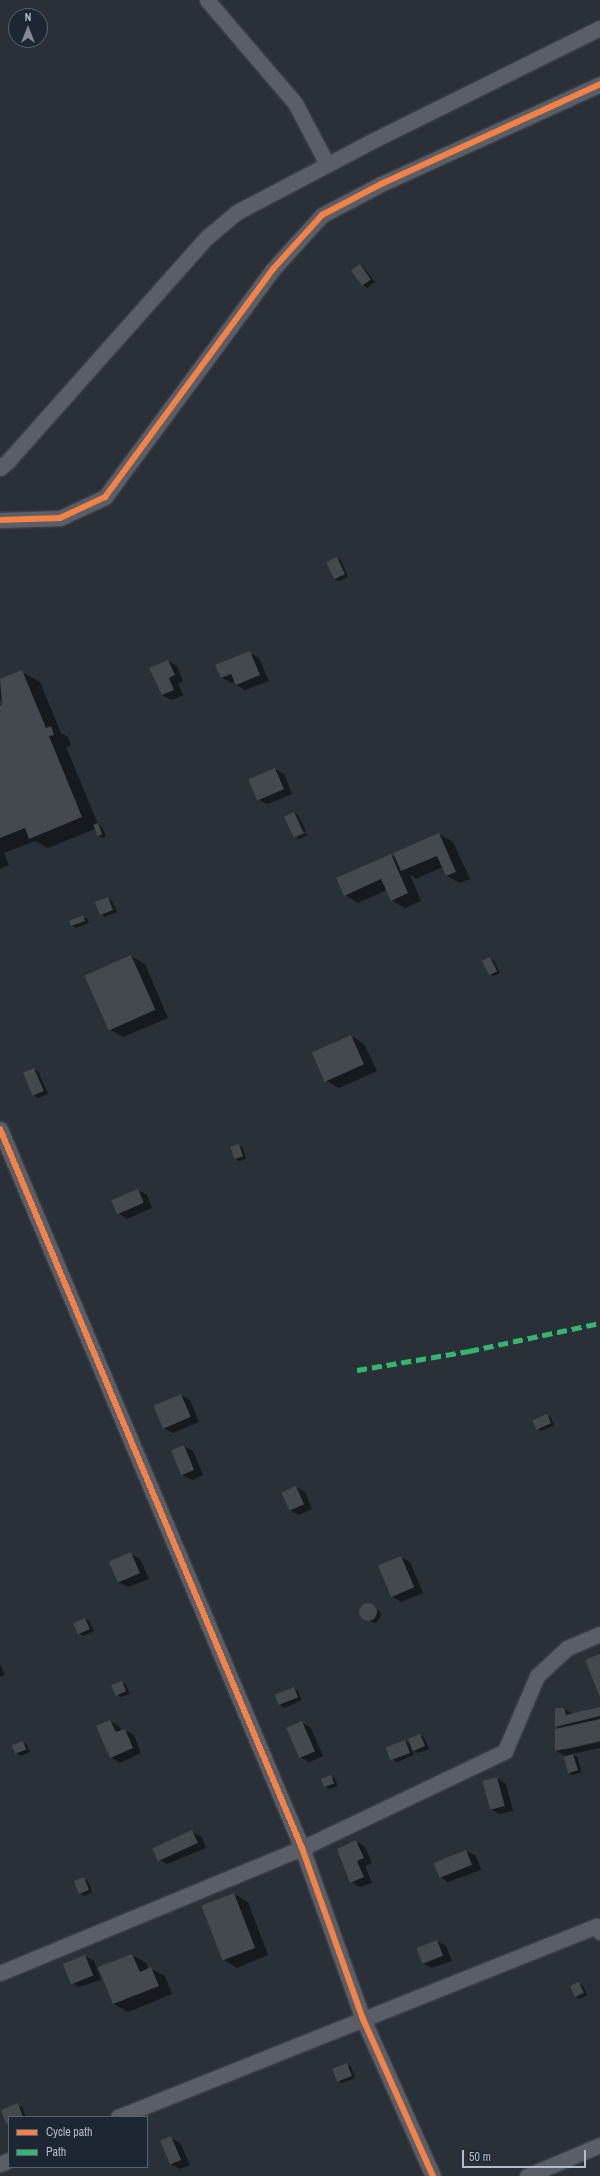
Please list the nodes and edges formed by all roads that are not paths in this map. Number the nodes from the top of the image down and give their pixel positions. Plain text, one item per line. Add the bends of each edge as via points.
1 (207, 0) edge
2 (600, 28) edge
3 (600, 84) edge
4 (327, 164) junction
5 (0, 468) edge
6 (6, 520) edge
7 (0, 530) edge
8 (0, 1129) edge
9 (600, 1634) edge
10 (302, 1848) junction
11 (600, 1932) edge
12 (0, 1973) edge
13 (363, 2019) junction
14 (120, 2116) edge
15 (600, 2144) edge
16 (433, 2176) edge
17 (527, 2176) edge

1 - 4 street via 296,103
2 - 4 street
3 - 6 street via 380,184 322,215 273,269 105,497 60,518
4 - 5 street via 237,212 206,238
6 - 7 street
8 - 10 street
9 - 10 street via 566,1648 537,1676 505,1751
10 - 12 street
10 - 13 street
11 - 13 street via 596,1926
13 - 14 street
13 - 16 street
15 - 17 street

